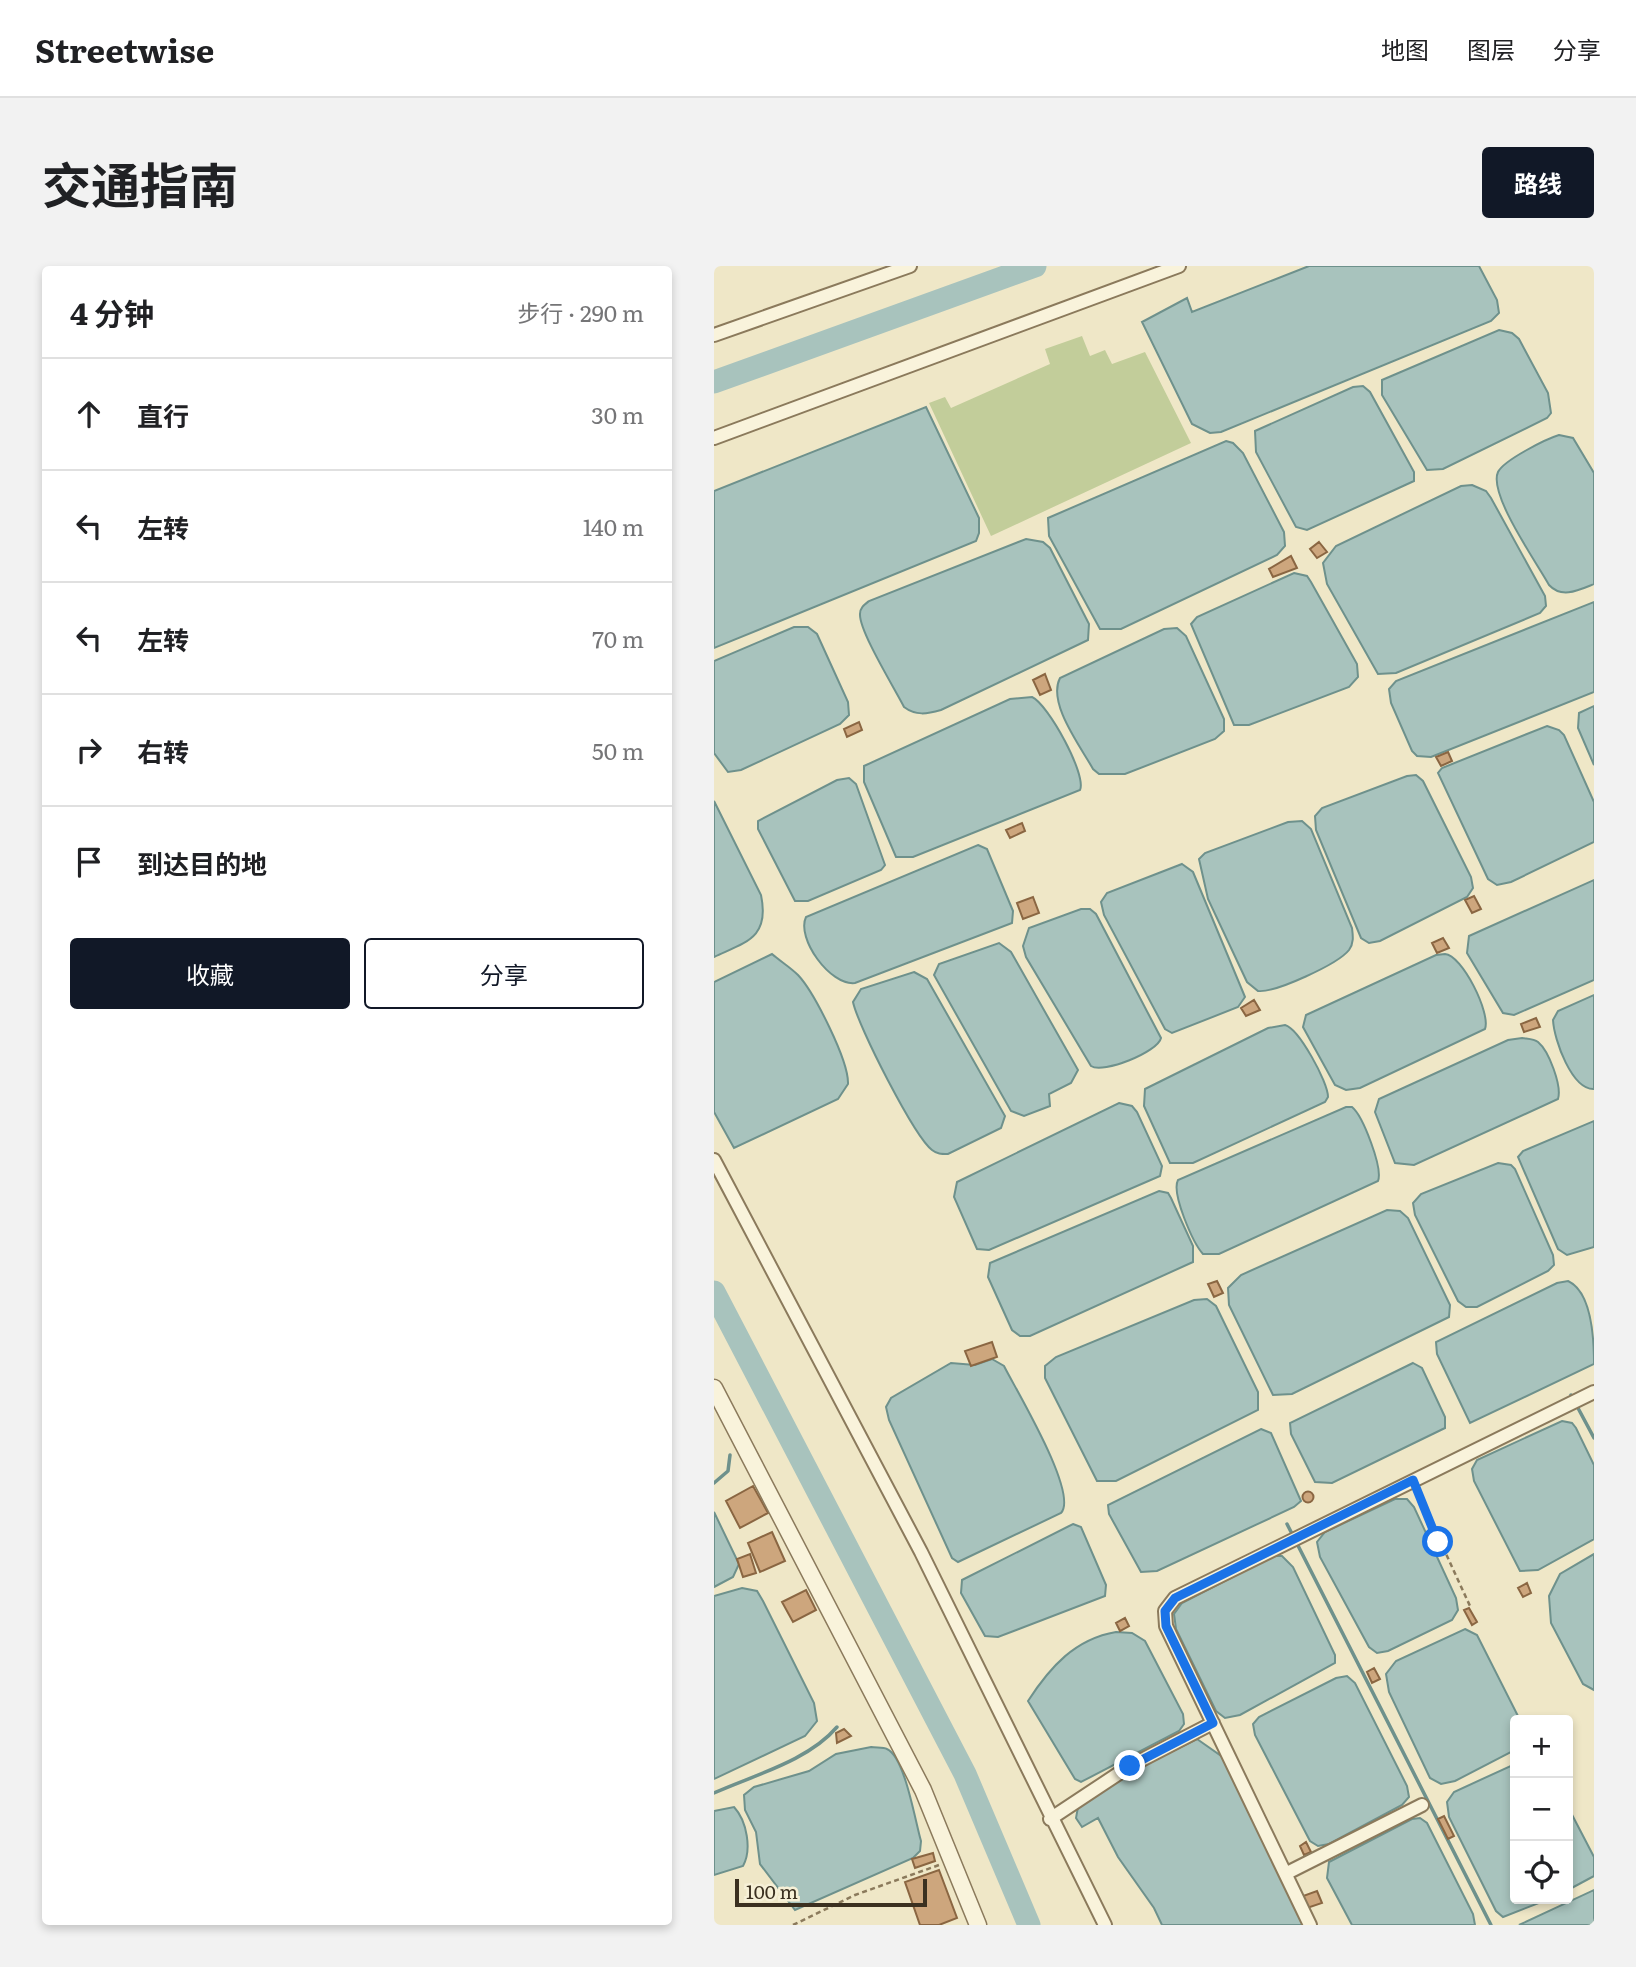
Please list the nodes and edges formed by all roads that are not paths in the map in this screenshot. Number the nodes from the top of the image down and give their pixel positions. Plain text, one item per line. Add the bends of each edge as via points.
1 (910, 266) edge
2 (1179, 266) edge
3 (714, 335) edge
4 (714, 438) edge
5 (714, 1160) edge
6 (714, 1388) edge
7 (1588, 1395) edge
8 (1213, 1723) junction
9 (1422, 1805) dead end
10 (1050, 1819) dead end
11 (1287, 1873) junction
12 (978, 1925) edge
13 (1105, 1925) edge
14 (1310, 1925) edge

1 - 3 street
2 - 4 street
5 - 13 street via 920,1552
6 - 12 street via 923,1790
7 - 8 street via 1175,1598 1165,1611 1166,1626
8 - 10 street via 1130,1766
8 - 11 street
9 - 11 street
11 - 14 street

